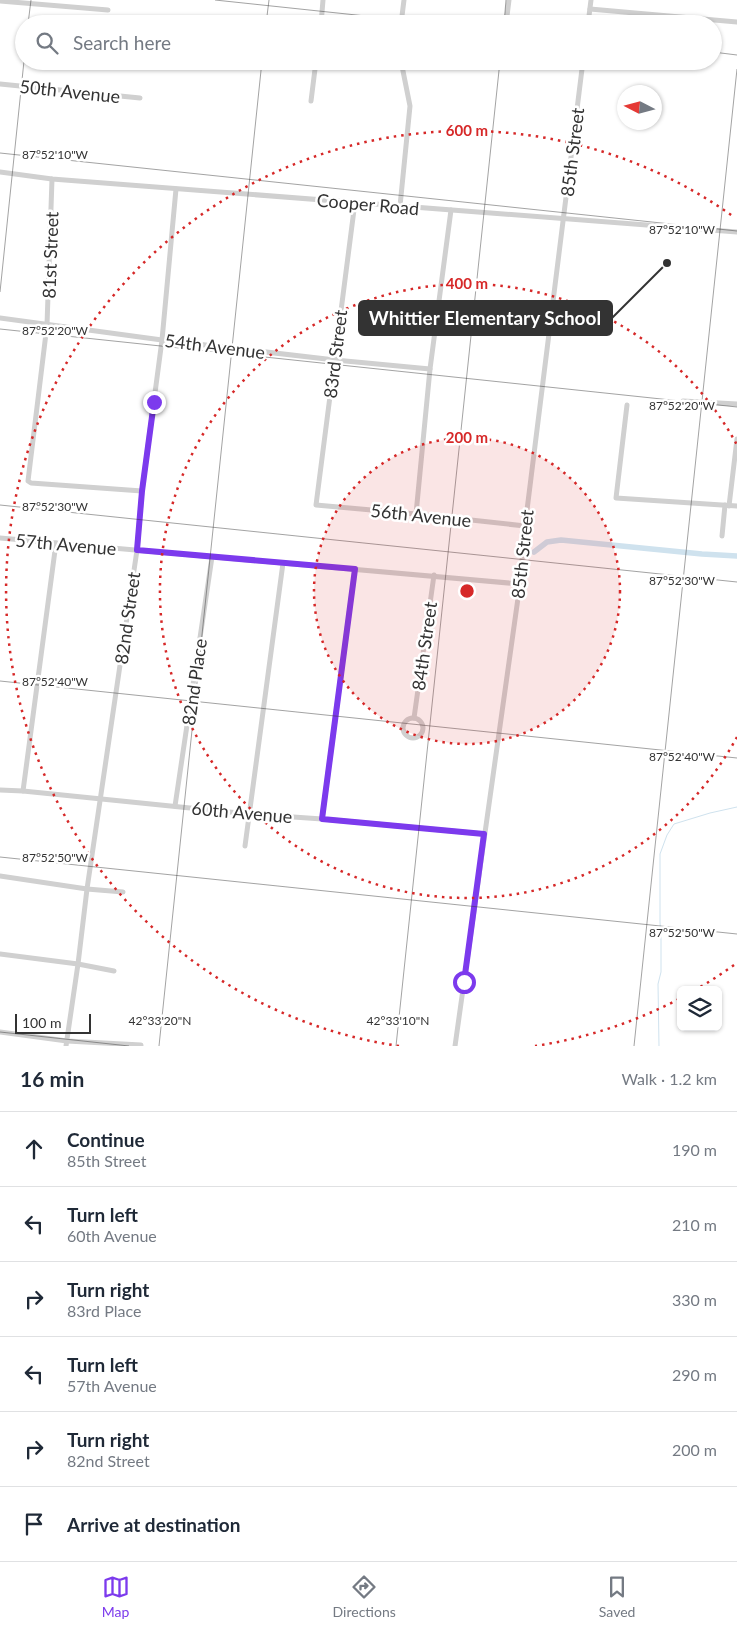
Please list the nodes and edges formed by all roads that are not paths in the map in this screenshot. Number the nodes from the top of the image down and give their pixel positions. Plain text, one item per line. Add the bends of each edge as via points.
1 (323, 0) edge
2 (404, 0) edge
3 (509, 0) edge
4 (591, 0) edge
5 (0, 1) edge
6 (590, 9) junction
7 (108, 10) dead end
8 (322, 15) edge
9 (402, 15) edge
10 (507, 15) edge
11 (589, 15) edge
12 (658, 15) edge
13 (722, 21) edge
14 (737, 22) edge
15 (315, 70) edge
16 (403, 70) edge
17 (583, 70) edge
18 (0, 84) edge
19 (140, 98) dead end
20 (312, 101) dead end
21 (0, 172) edge
22 (52, 179) junction
23 (176, 189) junction
24 (355, 202) junction
25 (400, 206) junction
26 (452, 210) junction
27 (563, 219) junction
28 (737, 232) edge
29 (0, 318) edge
30 (48, 325) junction
31 (162, 340) junction
32 (335, 360) junction
33 (430, 370) junction
34 (683, 401) dead end
35 (627, 404) dead end
36 (737, 404) edge
37 (737, 438) edge
38 (142, 491) junction
39 (316, 505) joint
40 (727, 505) junction
41 (737, 506) edge
42 (416, 514) junction
43 (525, 526) junction
44 (722, 536) dead end
45 (0, 538) edge
46 (56, 543) junction
47 (137, 550) junction
48 (212, 557) junction
49 (283, 563) junction
50 (355, 569) junction
51 (434, 575) junction
52 (520, 584) junction
53 (414, 718) junction
54 (0, 790) edge
55 (23, 791) junction
56 (100, 798) junction
57 (176, 806) junction
58 (249, 814) junction
59 (322, 819) junction
60 (484, 834) junction
61 (245, 846) dead end
62 (0, 876) edge
63 (87, 889) junction
64 (123, 892) dead end
65 (0, 954) edge
66 (78, 964) junction
67 (114, 972) dead end
68 (0, 1032) edge
69 (66, 1043) edge
70 (141, 1045) edge
71 (455, 1046) edge

1 - 8 street
2 - 9 street
3 - 10 street
4 - 6 street
5 - 7 street
6 - 11 street
6 - 12 street
13 - 14 street
15 - 20 street
16 - 25 street via 410,106
17 - 27 street, 85th Street
18 - 19 street, 50th Avenue
21 - 22 street, Cooper Road
22 - 23 street, Cooper Road
22 - 30 street, 81st Street
23 - 24 street, Cooper Road
23 - 31 street, 82nd Street
24 - 25 street, Cooper Road
24 - 32 street, 83rd Street
25 - 26 street, Cooper Road
26 - 27 street, Cooper Road
26 - 33 street
27 - 28 street, Cooper Road
27 - 43 street, 85th Street
29 - 30 street, 54th Avenue
30 - 31 street, 54th Avenue
30 - 38 street, 81st Street via 28,481
31 - 32 street, 54th Avenue
31 - 38 street, 82nd Street
32 - 33 street, 54th Avenue
32 - 39 street, 83rd Street
33 - 42 street
34 - 36 street
35 - 40 street via 616,498
37 - 40 street
38 - 47 street, 82nd Street
39 - 42 street, 56th Avenue
40 - 41 street
40 - 44 street
42 - 43 street, 56th Avenue
43 - 52 street, 85th Street
45 - 46 street, 57th Avenue
46 - 47 street, 57th Avenue
46 - 55 street
47 - 48 street, 57th Avenue
47 - 56 street, 82nd Street
48 - 49 street, 57th Avenue
48 - 57 street, 82nd Place
49 - 50 street, 57th Avenue
49 - 58 street
50 - 51 street, 57th Avenue
50 - 59 street
51 - 52 street, 57th Avenue
51 - 53 street, 84th Street
52 - 60 street, 85th Street
53 - 53 street, 84th Street via 408,719 403,727 406,736 413,739 420,736 424,727
54 - 55 street, 60th Avenue
55 - 56 street, 60th Avenue
56 - 57 street, 60th Avenue
56 - 63 street, 82nd Street
57 - 58 street, 60th Avenue
58 - 59 street, 60th Avenue
58 - 61 street
59 - 60 street, 60th Avenue
60 - 71 street, 85th Street
62 - 63 street
63 - 64 street
63 - 66 street, 82nd Street
65 - 66 street
66 - 67 street
66 - 69 street, 82nd Street
68 - 69 street
69 - 70 street

